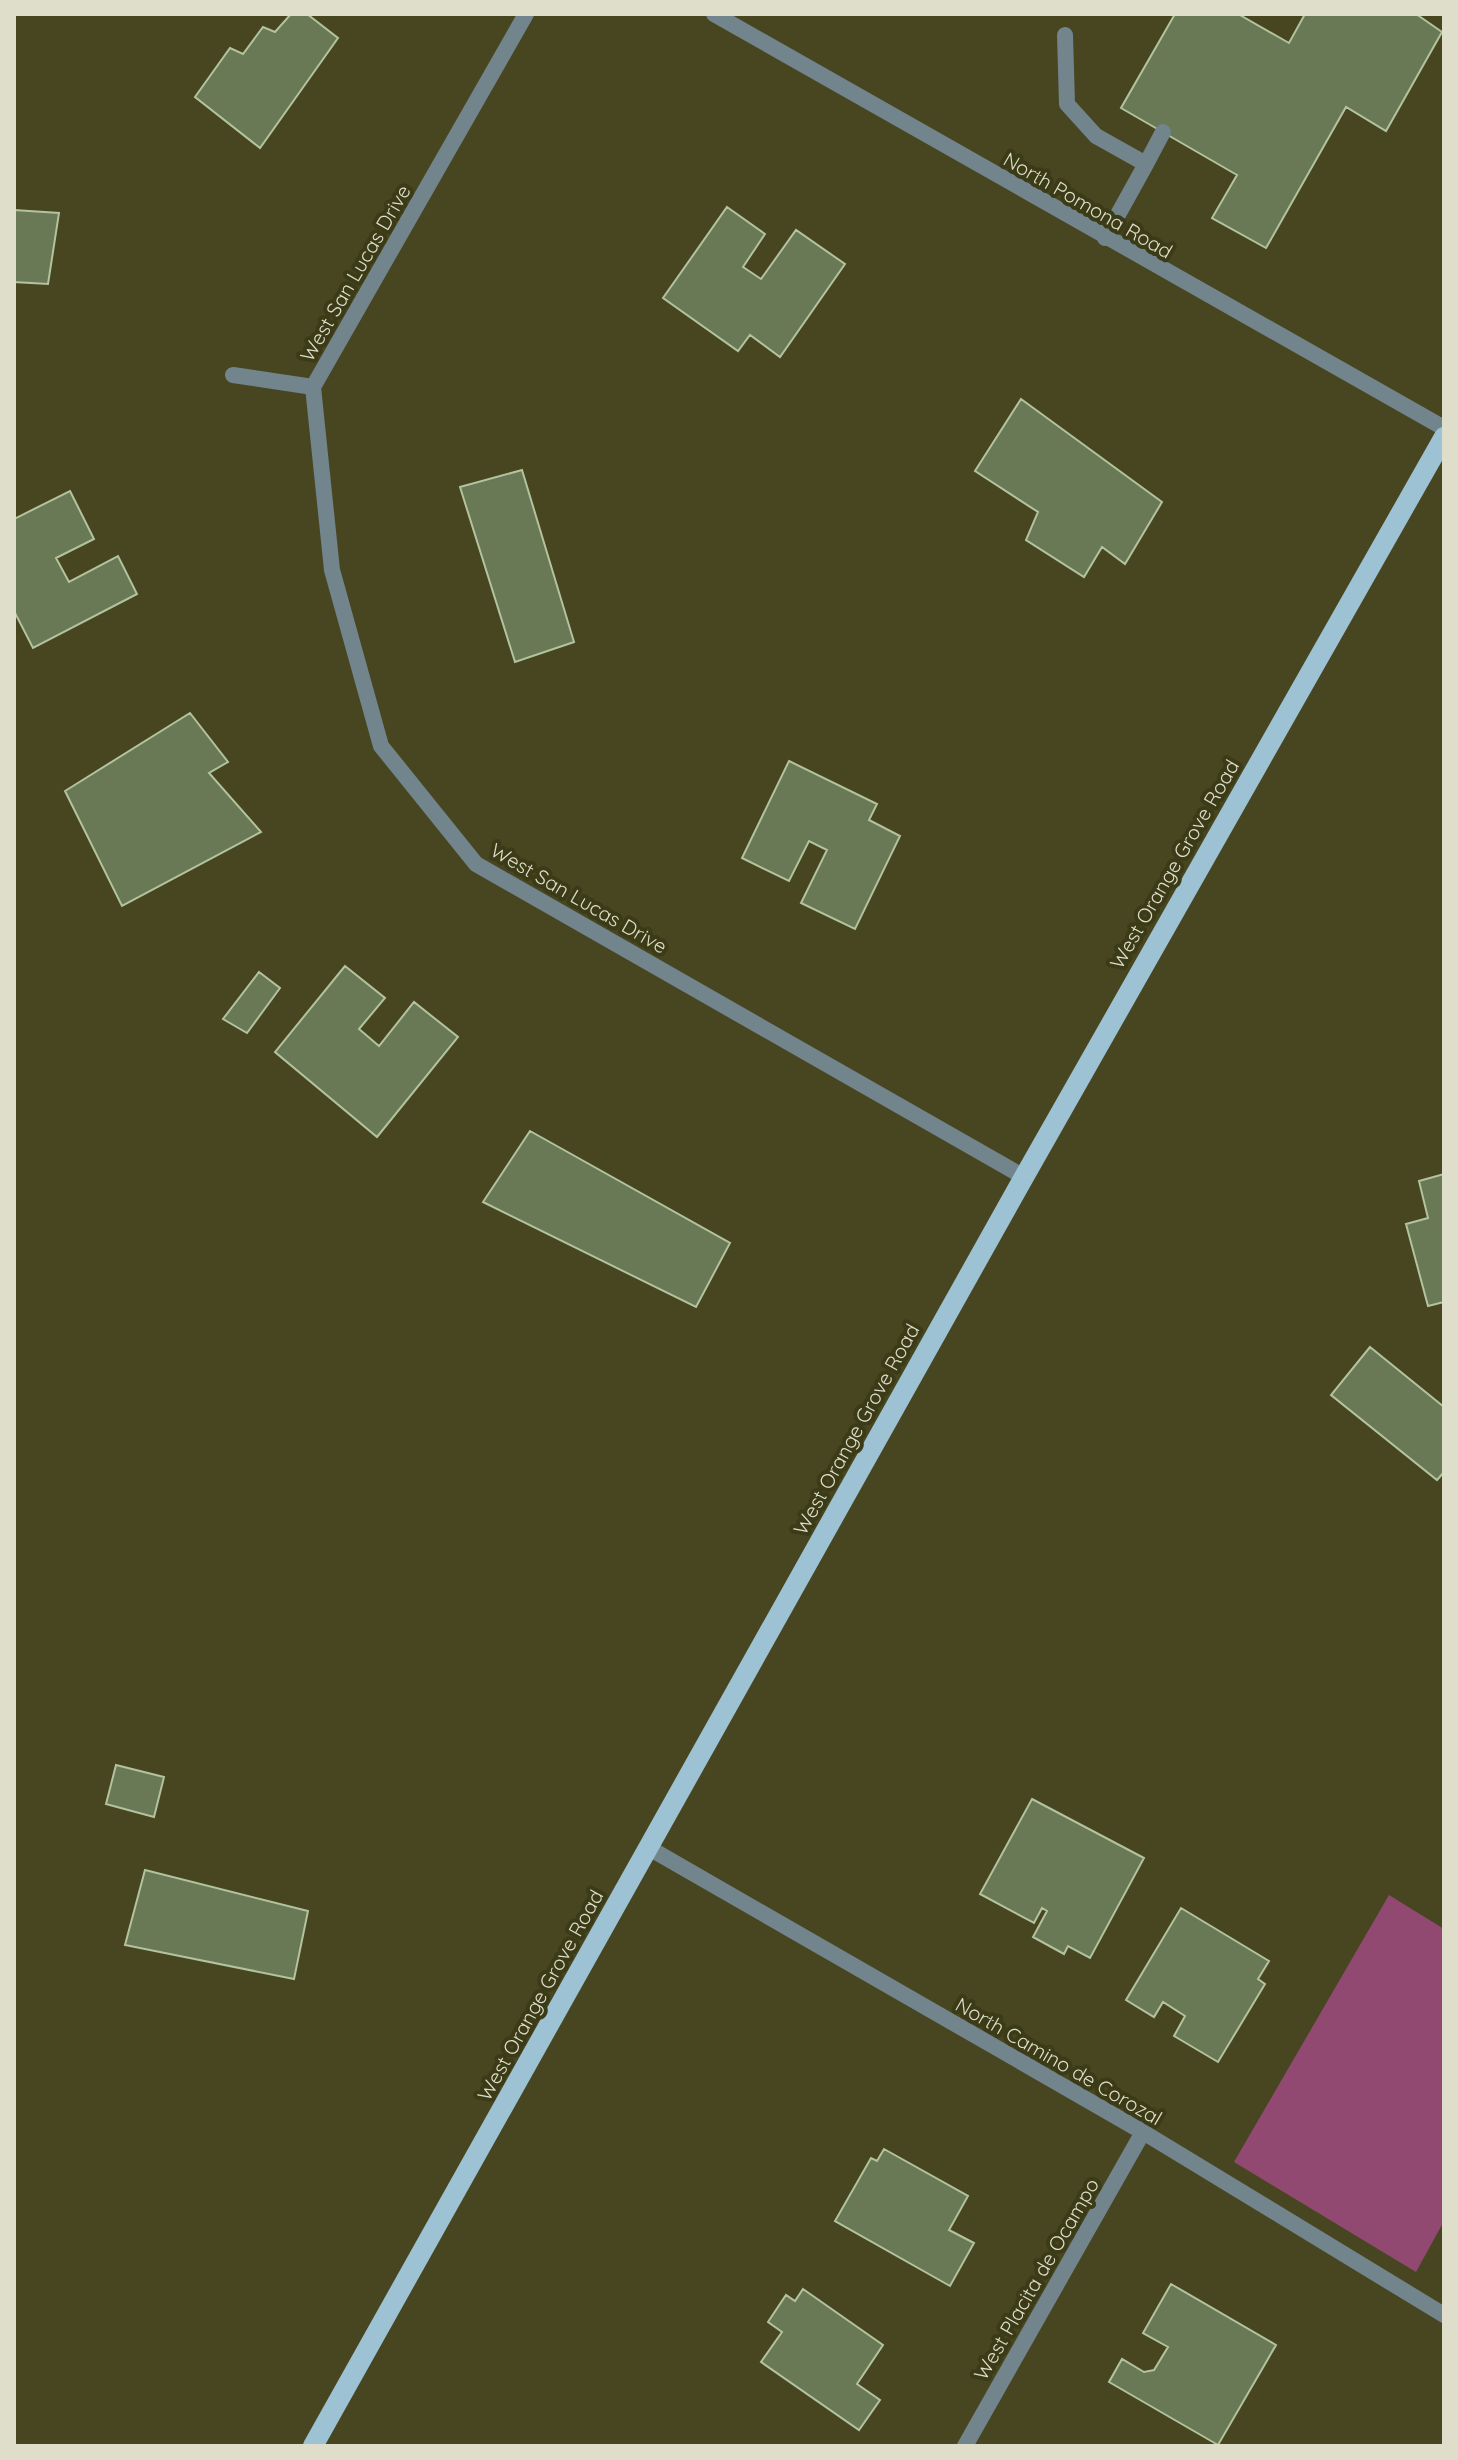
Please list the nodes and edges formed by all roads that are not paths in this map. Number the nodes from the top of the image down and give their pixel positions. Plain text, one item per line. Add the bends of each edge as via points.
1 (526, 14) edge
2 (714, 14) edge
3 (1065, 35) dead end
4 (1163, 132) dead end
5 (1146, 164) junction
6 (1105, 238) junction
7 (233, 375) dead end
8 (313, 387) junction
9 (1444, 428) edge
10 (1444, 437) edge
11 (1024, 1177) junction
12 (649, 1848) junction
13 (1143, 2132) junction
14 (1444, 2315) edge
15 (313, 2446) edge
16 (965, 2446) edge

1 - 8 street, West San Lucas Drive
2 - 6 street, North Pomona Road
3 - 5 street via 1067,104 1096,136
4 - 5 street
5 - 6 street
6 - 9 street, North Pomona Road
7 - 8 street
8 - 11 street, West San Lucas Drive via 332,570 381,746 476,864
10 - 11 main road, West Orange Grove Road
11 - 12 main road, West Orange Grove Road
12 - 13 street, North Camino de Corozal
12 - 15 main road, West Orange Grove Road
13 - 14 street, North Camino de Corozal
13 - 16 street, West Placita de Ocampo

